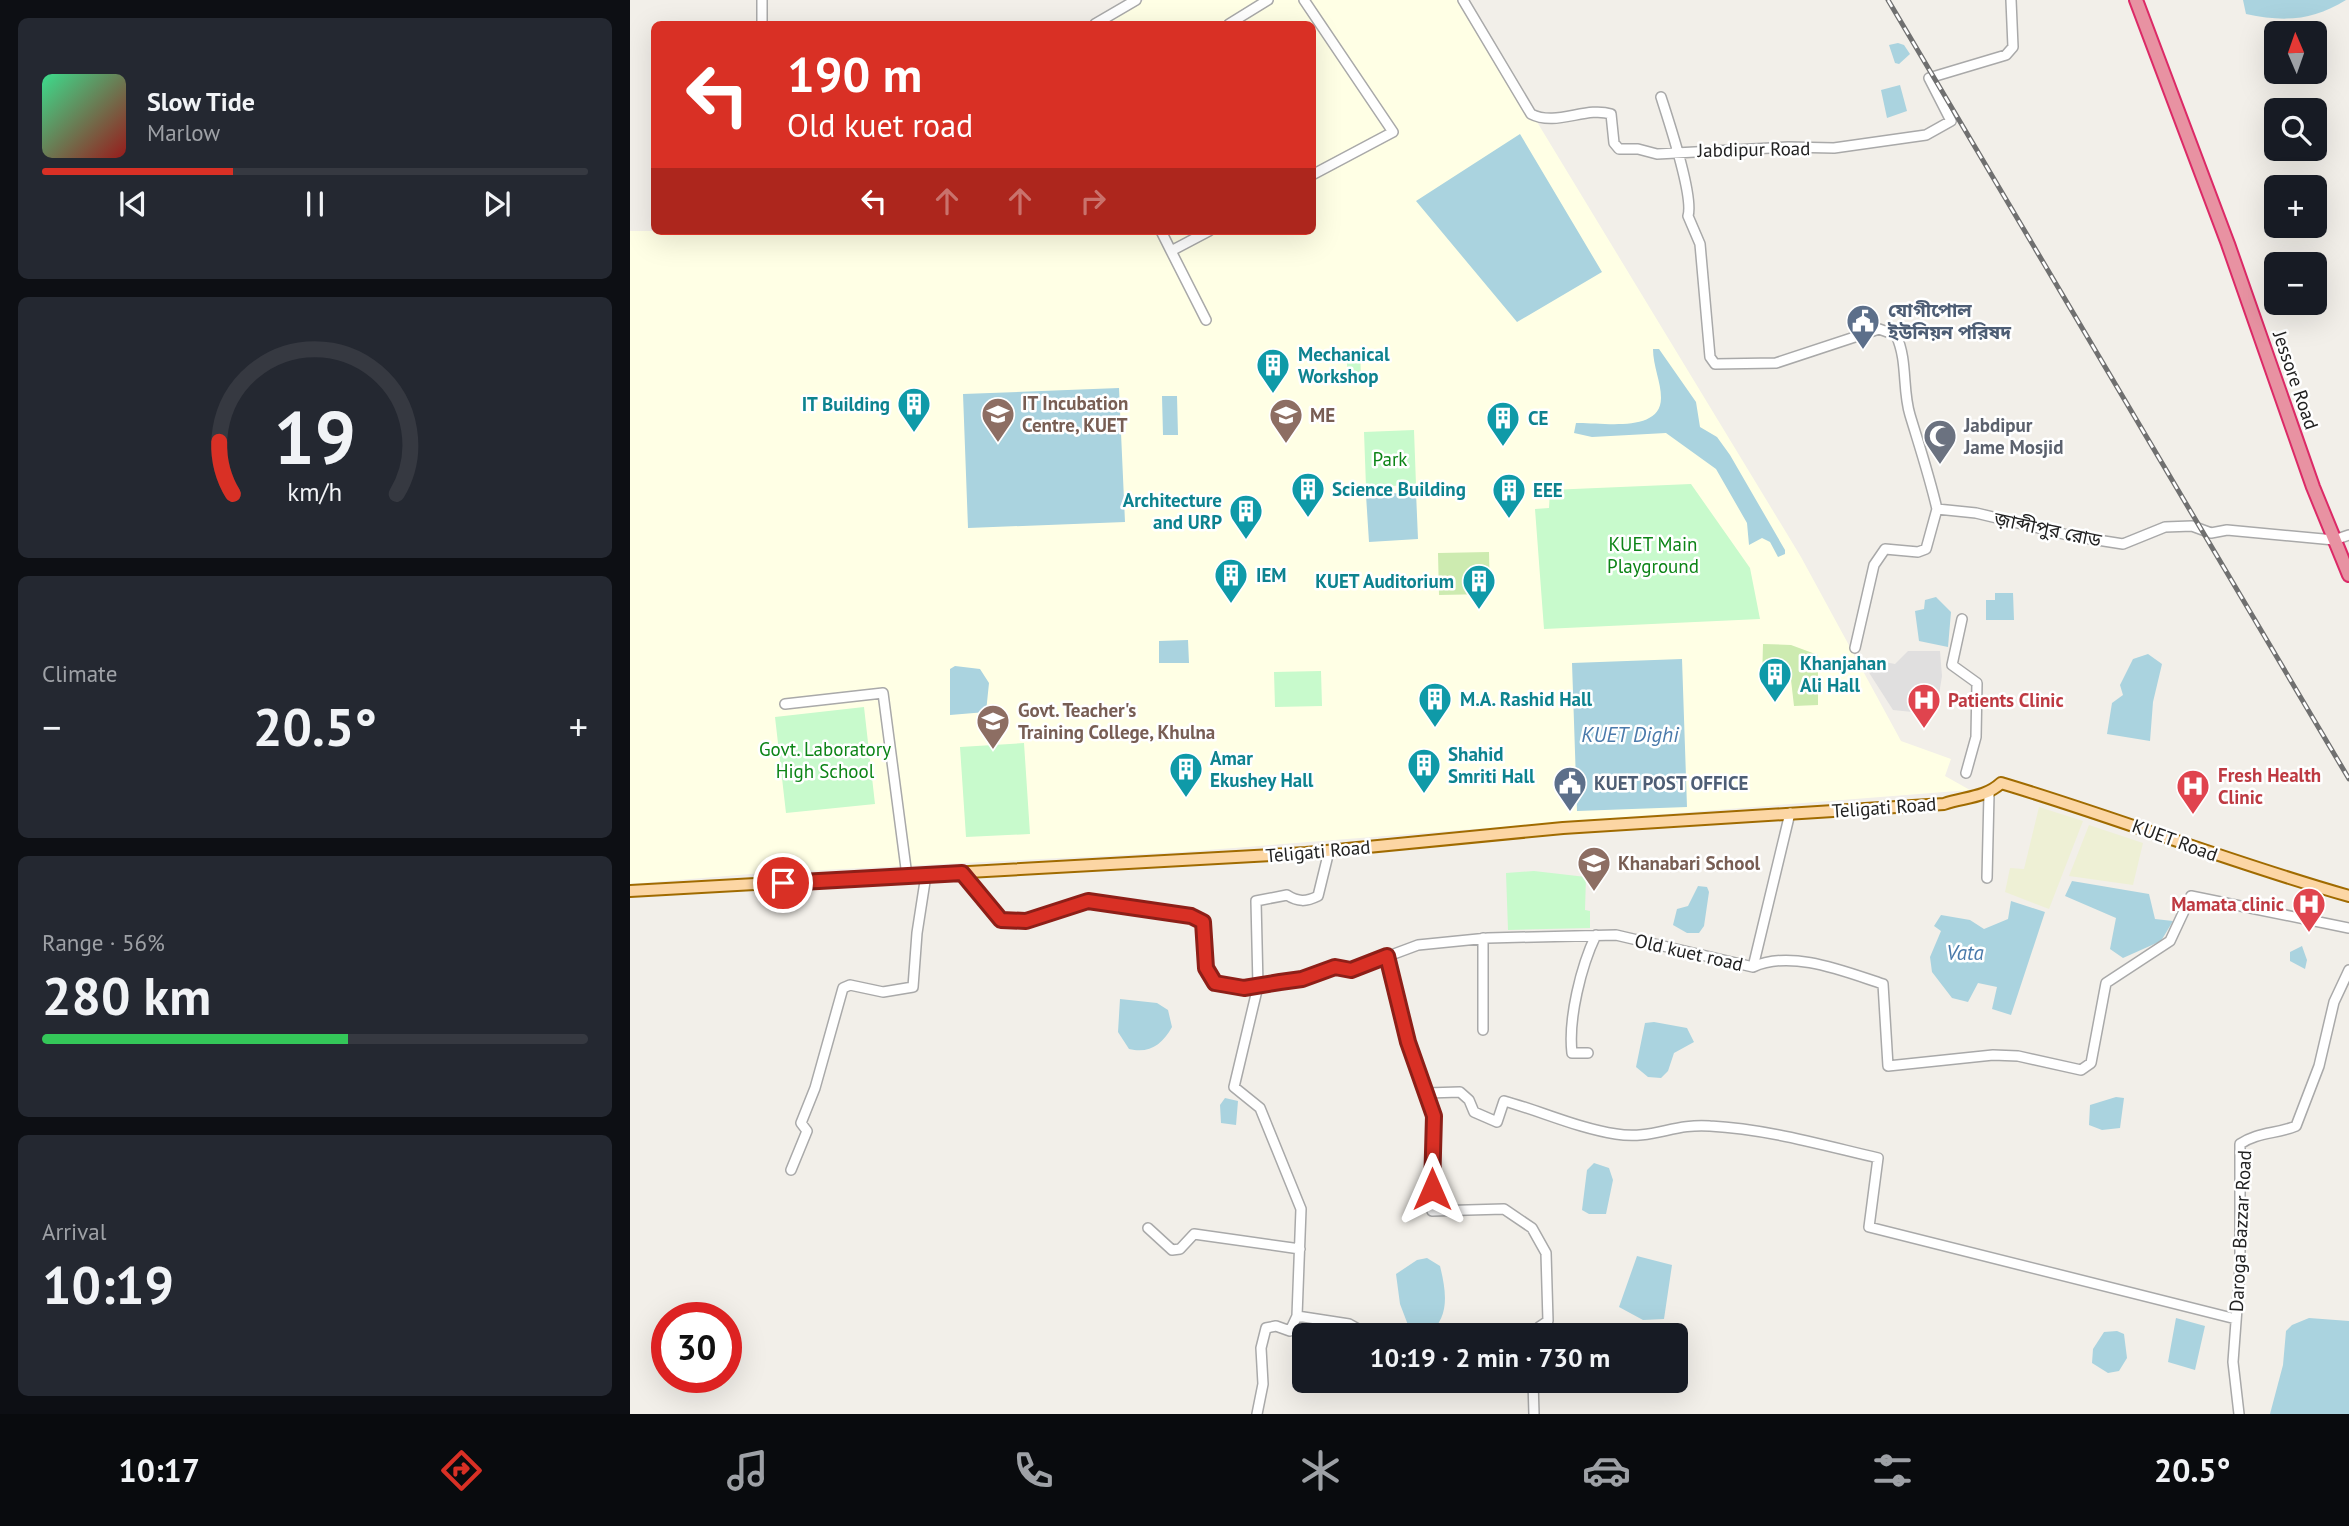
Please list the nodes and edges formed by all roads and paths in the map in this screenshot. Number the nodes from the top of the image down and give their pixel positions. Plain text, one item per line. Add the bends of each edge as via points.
1 (762, 0) edge
2 (1136, 0) edge
3 (1268, 0) edge
4 (1304, 0) edge
5 (1464, 0) edge
6 (2011, 0) edge
7 (2136, 0) edge
8 (762, 21) edge
9 (1101, 21) edge
10 (1234, 21) edge
11 (1661, 97) dead end
12 (1676, 152) junction
13 (1316, 173) edge
14 (1163, 235) edge
15 (1201, 235) edge
16 (1171, 251) junction
17 (1206, 320) dead end
18 (1937, 509) junction
19 (2349, 535) edge
20 (2334, 540) junction
21 (2349, 575) edge
22 (1962, 619) dead end
23 (1854, 648) dead end
24 (785, 704) dead end
25 (1966, 773) dead end
26 (1989, 794) junction
27 (1790, 813) junction
28 (1329, 851) junction
29 (962, 873) junction
30 (926, 875) junction
31 (907, 876) junction
32 (1987, 878) dead end
33 (630, 891) edge
34 (2349, 896) edge
35 (2349, 928) edge
36 (1596, 935) junction
37 (1483, 938) junction
38 (1387, 956) junction
39 (1753, 967) junction
40 (2349, 970) edge
41 (1258, 986) junction
42 (1483, 1030) dead end
43 (1588, 1053) dead end
44 (1427, 1093) junction
45 (791, 1170) dead end
46 (1148, 1228) dead end
47 (1300, 1249) junction
48 (1297, 1316) junction
49 (2236, 1319) junction
50 (1342, 1323) edge
51 (1545, 1323) edge
52 (1533, 1393) edge
53 (1257, 1414) edge
54 (1534, 1414) edge
55 (2239, 1414) edge

1 - 8 street
2 - 9 street
3 - 10 street
4 - 13 street via 1393,132
5 - 12 street, Jabdipur Road via 1531,114 1550,119 1602,111 1611,114 1614,143 1619,149
6 - 12 street, Jabdipur Road via 2013,47 2006,55 1929,78 1951,121 1926,135 1834,148
7 - 20 highway, Jessore Road
11 - 12 street
12 - 18 street via 1688,216 1700,244 1710,357 1715,364 1776,363 1880,329 1896,335 1905,363 1910,414
14 - 16 street
15 - 16 street
16 - 17 street
18 - 20 street, জ়াব্দীপুর রোড via 2123,544 2165,527 2180,526 2211,533 2227,530
18 - 23 street via 1926,550 1885,549 1874,565
19 - 20 street
20 - 21 highway, Jessore Road
22 - 25 street via 1952,665 1978,683 1976,737
24 - 31 street via 883,693
26 - 27 main road, Teligati Road via 1944,804
26 - 32 street
26 - 34 main road, KUET Road via 2001,783
27 - 28 main road, Teligati Road via 1563,828
27 - 39 street
28 - 29 main road, Teligati Road
28 - 41 street via 1318,896 1309,901 1287,895 1256,901
29 - 30 main road, Teligati Road
29 - 41 street, Old kuet road via 1001,920 1026,921 1088,901 1191,916 1203,922 1206,968 1215,983
30 - 31 main road, Teligati Road
30 - 45 street via 913,987 883,992 850,985 843,988 801,1123 807,1130
31 - 33 main road, Teligati Road
35 - 39 street, Old kuet road via 2191,896 2170,941 2106,984 2091,1063 2081,1070 1993,1055 1888,1066 1883,984 1815,962 1762,962
36 - 37 street, Old kuet road
36 - 39 street, Old kuet road via 1616,935
36 - 43 street via 1579,978 1571,1039 1573,1053
37 - 38 street, Old kuet road via 1418,944
37 - 42 street
38 - 41 street, Old kuet road via 1351,970 1335,967 1302,979
38 - 44 street via 1408,1042
40 - 49 street, Daroga Bazzar Road via 2334,1002 2319,1066 2296,1126 2253,1135 2241,1144
41 - 47 street via 1234,1087 1260,1108 1296,1196 1301,1209
44 - 49 street via 1460,1092 1474,1112 1496,1122 1504,1101 1615,1134 1649,1136 1687,1125 1752,1128 1878,1158 1868,1227
44 - 51 street via 1434,1116 1432,1211 1504,1209 1532,1228 1546,1253
46 - 47 street via 1172,1250 1194,1234
47 - 48 street
48 - 50 street
48 - 53 street via 1290,1331 1271,1326 1262,1335 1263,1384
49 - 55 street, Daroga Bazzar Road via 2233,1362
52 - 54 street

